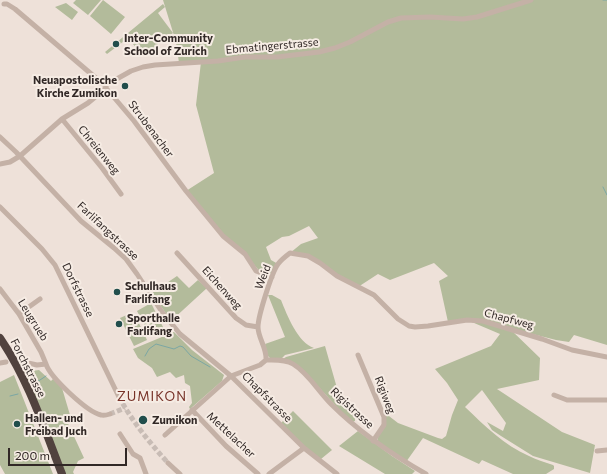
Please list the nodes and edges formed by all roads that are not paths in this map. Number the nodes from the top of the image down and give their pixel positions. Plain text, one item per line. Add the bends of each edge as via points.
1 (531, 0) edge
2 (2, 3) edge
3 (106, 86) junction
4 (62, 119) junction
5 (0, 137) edge
6 (20, 156) junction
7 (0, 164) edge
8 (121, 194) dead end
9 (0, 207) edge
10 (178, 253) dead end
11 (272, 277) junction
12 (0, 289) edge
13 (40, 299) dead end
14 (19, 314) junction
15 (404, 324) joint
16 (258, 327) junction
17 (0, 338) edge
18 (0, 344) edge
19 (358, 354) dead end
20 (607, 357) edge
21 (266, 360) junction
22 (19, 361) dead end
23 (6, 362) dead end
24 (0, 363) edge
25 (46, 364) junction
26 (231, 376) junction
27 (554, 394) dead end
28 (119, 396) tunnel mouth
29 (607, 400) edge
30 (192, 410) junction
31 (110, 414) tunnel mouth
32 (120, 434) dead end
33 (165, 435) dead end
34 (373, 441) junction
35 (304, 448) junction
36 (607, 450) edge
37 (597, 451) dead end
38 (168, 462) tunnel mouth
39 (59, 474) edge
40 (62, 474) edge
41 (146, 474) edge
42 (180, 474) edge
43 (258, 474) edge
44 (269, 474) edge
45 (337, 474) edge
46 (426, 474) edge

1 - 3 street, Ebmatingerstrasse via 463,19 401,18 350,42 319,52 143,66
2 - 3 street, Strubenacher via 15,9
3 - 4 street, Ebmatingerstrasse via 88,103
3 - 11 street, Strubenacher via 222,236 245,254 256,271
4 - 6 street, Ebmatingerstrasse
4 - 8 street, Chreienweg
5 - 6 street, Farlifangstrasse
6 - 7 street, Ebmatingerstrasse
6 - 26 street, Farlifangstrasse via 81,221 126,259 180,334
9 - 28 street, Dorfstrasse via 55,265
10 - 16 street, Eichenweg via 236,318 246,325
11 - 15 street, Weid via 278,264 290,253 308,256 337,276 374,295
11 - 16 street, Weid
12 - 14 street, Leugrueb
13 - 14 street
14 - 25 street, Leugrueb
15 - 20 street, Chapfweg via 415,327 467,320 483,321 572,350
16 - 21 street via 267,354
17 - 40 highway, Forchstrasse via 24,381
18 - 39 highway, Forchstrasse via 24,387
19 - 34 street, Rigiweg via 384,416 384,425
21 - 26 street via 260,365
21 - 34 street, Rigistrasse via 281,359 292,363
22 - 25 street
23 - 24 street
25 - 31 street, Leugrueb via 50,373 70,395 94,412 101,415
26 - 30 street, Chapfstrasse
26 - 35 street, Chapfstrasse
27 - 29 street via 567,400
30 - 33 street, Chapfstrasse
30 - 43 street, Mettelacher via 226,446
32 - 41 street via 133,454 140,458
34 - 46 street, Rigistrasse
35 - 44 street
35 - 45 street, Chapfstrasse
36 - 37 street
38 - 42 street

